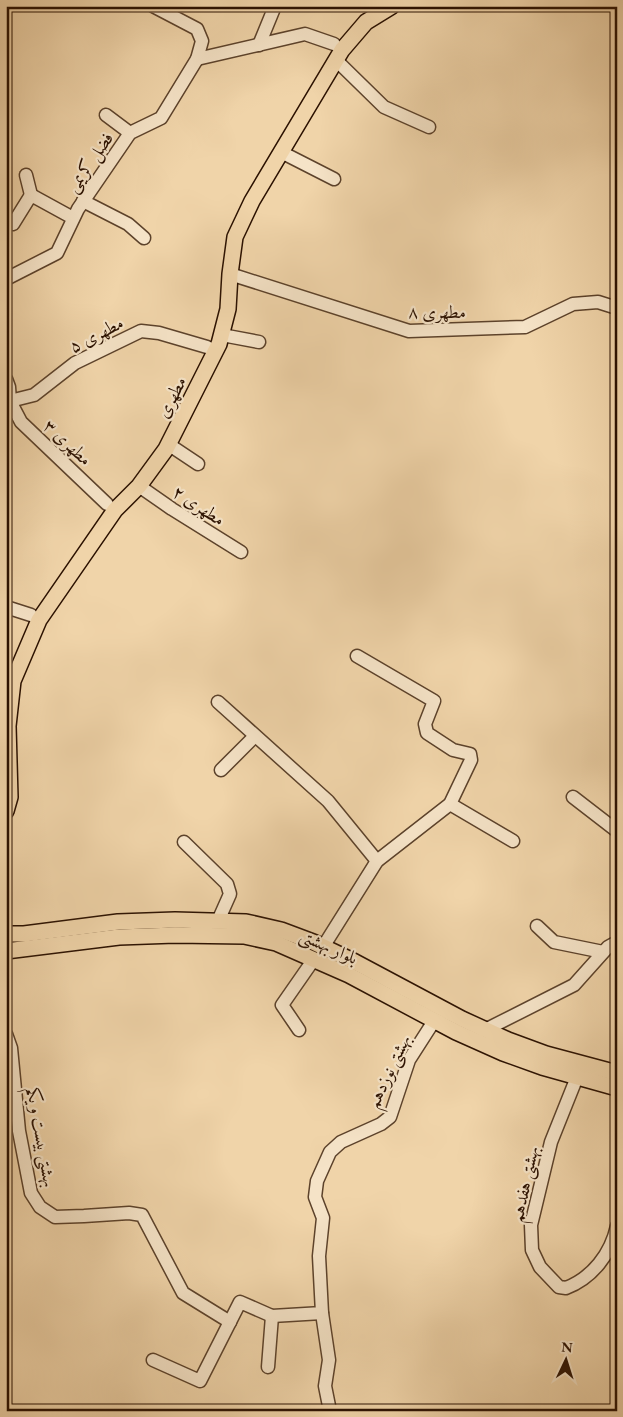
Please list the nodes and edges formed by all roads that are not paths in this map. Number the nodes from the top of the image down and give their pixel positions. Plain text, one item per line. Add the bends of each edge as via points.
1 (153, 6) edge
2 (275, 6) edge
3 (374, 6) edge
4 (392, 6) edge
5 (334, 44) junction
6 (259, 45) junction
7 (197, 59) junction
8 (336, 60) junction
9 (106, 115) dead end
10 (428, 127) dead end
11 (130, 133) junction
12 (281, 152) junction
13 (26, 175) dead end
14 (334, 179) dead end
15 (31, 195) junction
16 (83, 201) junction
17 (73, 218) junction
18 (6, 220) edge
19 (144, 238) dead end
20 (230, 274) junction
21 (6, 279) edge
22 (617, 308) edge
23 (222, 334) junction
24 (259, 342) dead end
25 (207, 347) junction
26 (6, 379) edge
27 (8, 403) edge
28 (168, 444) junction
29 (198, 464) dead end
30 (139, 486) junction
31 (107, 504) junction
32 (241, 552) dead end
33 (6, 607) edge
34 (30, 615) junction
35 (357, 656) dead end
36 (6, 672) edge
37 (218, 702) dead end
38 (255, 736) junction
39 (221, 770) dead end
40 (572, 797) dead end
41 (450, 804) junction
42 (6, 811) edge
43 (617, 831) edge
44 (513, 840) dead end
45 (184, 842) dead end
46 (378, 861) junction
47 (218, 921) junction
48 (537, 926) dead end
49 (6, 934) edge
50 (617, 942) edge
51 (322, 946) junction
52 (6, 951) edge
53 (603, 952) junction
54 (314, 960) junction
55 (434, 1021) junction
56 (299, 1030) dead end
57 (485, 1030) junction
58 (6, 1034) edge
59 (617, 1073) edge
60 (578, 1077) junction
61 (617, 1088) edge
62 (617, 1226) edge
63 (322, 1313) junction
64 (272, 1316) junction
65 (230, 1322) junction
66 (153, 1360) dead end
67 (268, 1367) dead end
68 (330, 1411) edge

1 - 7 street via 197,29 202,41
2 - 6 street
3 - 5 main road, مطهری via 360,15
4 - 8 main road, مطهری via 366,22
5 - 6 street via 305,34
5 - 25 main road, مطهری via 244,196 226,234 219,308
6 - 7 street
7 - 11 street, فضل کریمی via 162,118
8 - 10 street via 384,107
8 - 12 main road, مطهری
9 - 11 street
11 - 16 street, فضل کریمی
12 - 14 street
12 - 20 main road, مطهری via 235,236
13 - 15 street
15 - 17 street
15 - 18 street via 13,224
16 - 17 street, فضل کریمی
16 - 19 street via 128,224
17 - 21 street, فضل کریمی via 57,252
20 - 22 street, مطهری ۸ via 409,331 525,327 573,304 598,302
20 - 23 main road, مطهری via 228,309
23 - 24 street
23 - 28 main road, مطهری
25 - 27 street, مطهری ۵ via 141,331 75,363 34,395
25 - 31 main road, مطهری via 158,444 132,479
26 - 27 street, مطهری ۳
27 - 31 street, مطهری ۳ via 21,422
28 - 29 street
28 - 30 main road, مطهری
30 - 32 street, مطهری ۲
30 - 42 main road, مطهری via 114,510 39,620 12,681 8,726 10,797
31 - 34 main road, مطهری
33 - 34 street
34 - 36 main road, مطهری
35 - 41 street via 434,701 425,724 427,733 453,750 470,754 471,760
37 - 38 street
38 - 39 street
38 - 46 street via 328,801
40 - 43 street
41 - 44 street
41 - 46 street
45 - 47 street via 227,884 230,894
46 - 51 street
47 - 49 main road, بلوار بهشتی via 118,922
47 - 51 main road, بلوار بهشتی via 246,922 280,930
48 - 53 street via 554,942
50 - 53 street
51 - 57 main road, بلوار بهشتی
52 - 54 main road, بلوار بهشتی via 119,936 210,934 244,936 276,943
53 - 57 street via 574,985
54 - 55 main road, بلوار بهشتی
54 - 56 street via 282,1005
55 - 60 main road, بلوار بهشتی via 503,1053
55 - 63 street, بهشتی نوزدهم via 409,1060 390,1117 341,1142 330,1152 317,1181 315,1197 323,1218 319,1256
57 - 59 main road, بلوار بهشتی via 546,1054
58 - 65 street, بهشتی بیست و یکم via 11,1048 31,1193 40,1207 55,1217 142,1215 182,1294
60 - 61 main road, بلوار بهشتی
60 - 62 street, بهشتی هفدهم via 551,1142 531,1224 532,1250 540,1267 559,1287 566,1288 590,1274 606,1255
63 - 64 street
63 - 68 street, بهشتی نوزدهم via 329,1360 324,1386
64 - 65 street via 240,1302
64 - 67 street
65 - 66 street via 200,1381

